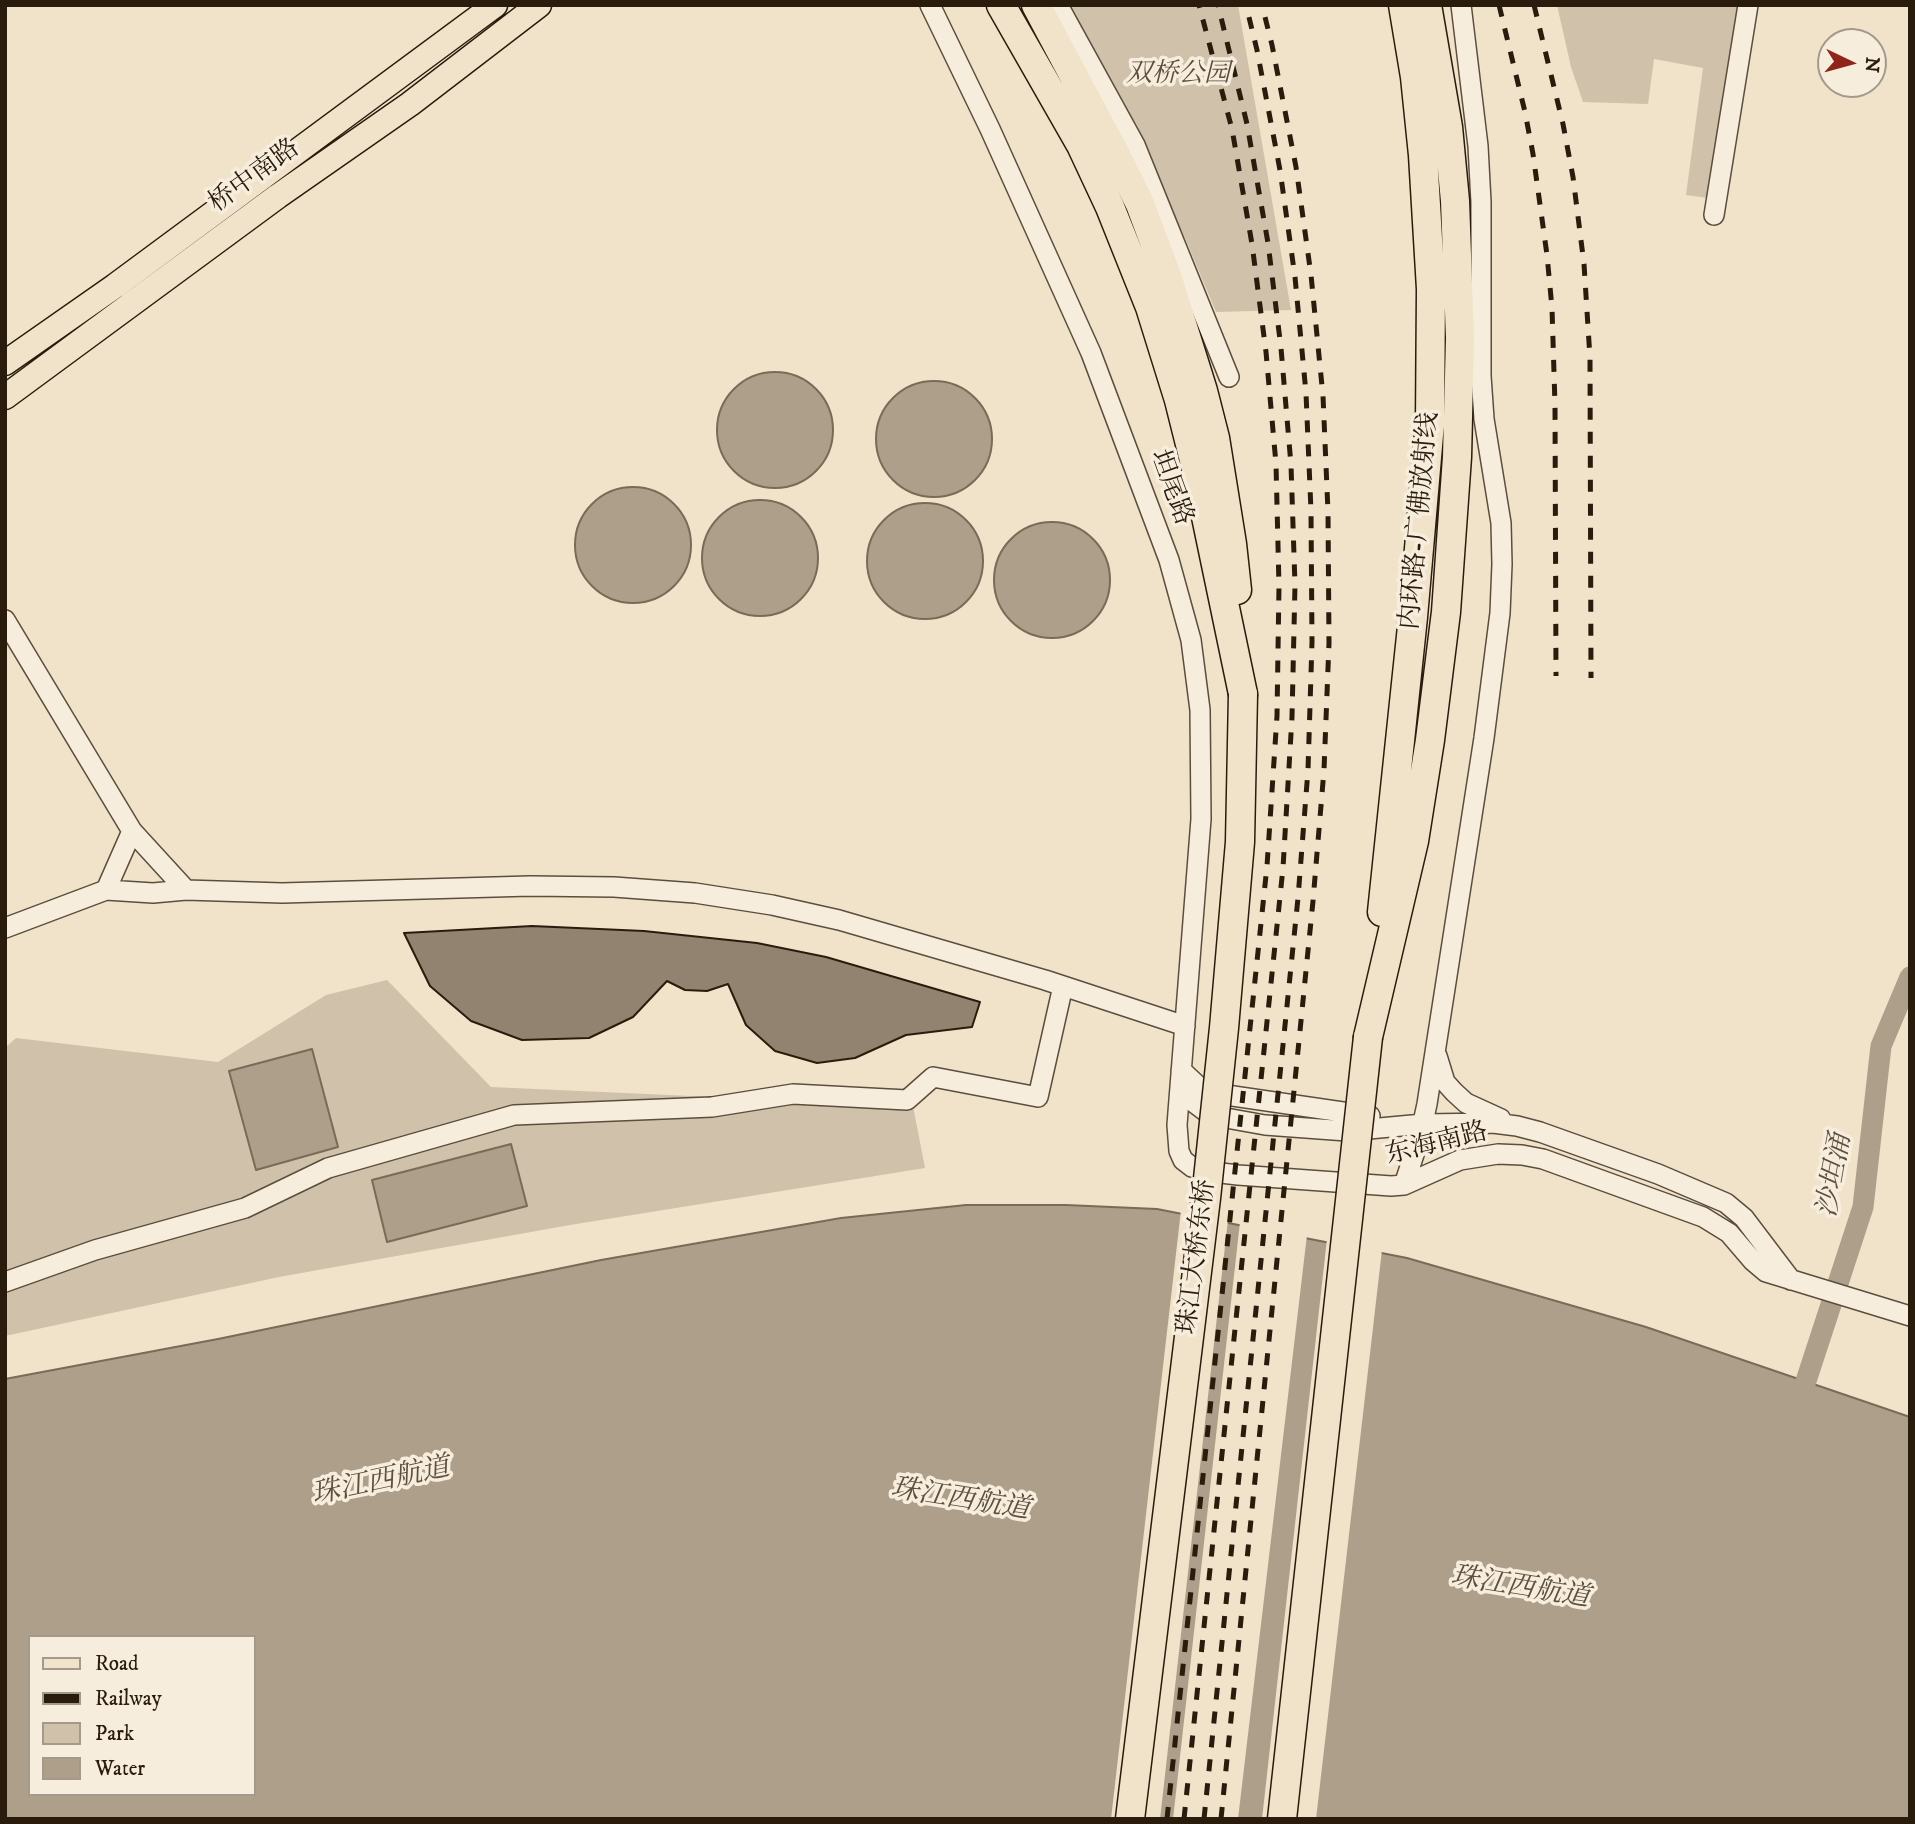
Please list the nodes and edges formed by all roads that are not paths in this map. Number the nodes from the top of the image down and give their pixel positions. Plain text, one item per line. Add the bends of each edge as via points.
1 (495, 5) edge
2 (539, 5) edge
3 (930, 5) edge
4 (1002, 5) edge
5 (1036, 5) edge
6 (1058, 5) edge
7 (1403, 5) edge
8 (1427, 5) edge
9 (1461, 5) edge
10 (1748, 5) edge
11 (1714, 215) dead end
12 (5, 363) edge
13 (1229, 377) dead end
14 (5, 397) edge
15 (5, 620) edge
16 (1243, 694) junction
17 (132, 831) junction
18 (106, 890) junction
19 (186, 890) junction
20 (5, 928) edge
21 (1063, 986) junction
22 (1185, 1026) junction
23 (1368, 1037) junction
24 (1436, 1048) junction
25 (1181, 1078) junction
26 (1423, 1124) junction
27 (1517, 1126) junction
28 (1404, 1185) junction
29 (1791, 1281) junction
30 (5, 1282) edge
31 (1910, 1316) edge
32 (1130, 1819) edge
33 (1282, 1819) edge

1 - 12 main road, 桥中南路
2 - 14 main road, 桥中南路
3 - 22 street, 坦尾路 via 1091,353 1127,445 1191,640 1202,789
4 - 16 highway via 1098,182 1150,307 1195,464
5 - 16 highway via 1139,204 1200,380 1215,438 1232,544
6 - 13 street via 1135,145
7 - 23 highway, 内环路-广佛放射线 via 1423,155 1431,289 1430,423
8 - 23 highway via 1448,127 1459,277 1453,527 1422,791
9 - 24 street via 1478,146 1484,419 1502,564 1484,738
10 - 11 street
15 - 17 street
16 - 32 highway, 珠江大桥东桥, bridge via 1240,842 1223,1041
17 - 18 street
17 - 19 street
18 - 19 street
18 - 20 street
19 - 21 street via 282,893 614,887 695,893 839,920
21 - 22 street
21 - 30 street via 1038,1097 933,1077 907,1100 793,1094 712,1107 514,1115 328,1168 245,1208 95,1250
22 - 25 street, 东海南路
23 - 33 highway, bridge
24 - 26 street
24 - 27 street via 1445,1082 1454,1092 1466,1103
25 - 26 street, 东海南路 via 1233,1096
25 - 28 street, 东海南路 via 1177,1140 1183,1160 1192,1167 1252,1177
26 - 27 street, 东海南路
26 - 28 street
27 - 29 street, 东海南路 via 1658,1174 1726,1203 1744,1218
28 - 29 street, 东海南路 via 1460,1160 1498,1154 1543,1159 1703,1217 1728,1233 1766,1272
29 - 31 street, 东海南路

